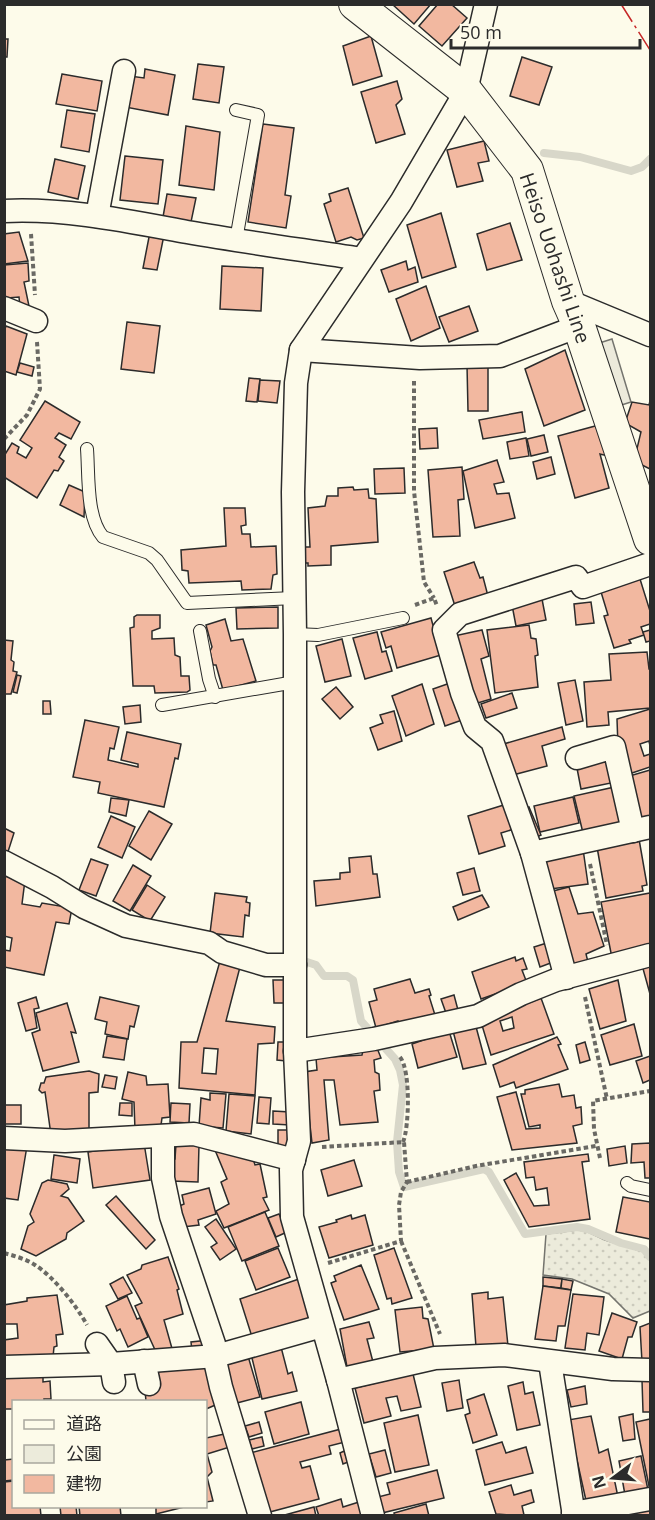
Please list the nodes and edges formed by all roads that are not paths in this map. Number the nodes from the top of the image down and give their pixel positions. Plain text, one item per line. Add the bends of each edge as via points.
1 (355, 4) edge
2 (485, 5) edge
3 (124, 71) dead end
4 (466, 91) junction
5 (236, 110) dead end
6 (4, 211) edge
7 (98, 216) junction
8 (236, 240) junction
9 (361, 259) junction
10 (4, 308) edge
11 (574, 314) junction
12 (36, 321) dead end
13 (651, 335) edge
14 (300, 350) junction
15 (87, 449) dead end
16 (651, 539) edge
17 (651, 564) edge
18 (294, 598) junction
19 (403, 618) road end
20 (200, 631) dead end
21 (295, 634) junction
22 (295, 682) junction
23 (215, 697) junction
24 (162, 705) dead end
25 (577, 758) dead end
26 (642, 829) edge
27 (532, 853) junction
28 (4, 862) edge
29 (651, 955) edge
30 (295, 965) junction
31 (571, 977) junction
32 (295, 1051) junction
33 (163, 1136) junction
34 (4, 1138) edge
35 (296, 1150) junction
36 (627, 1183) dead end
37 (651, 1190) edge
38 (322, 1326) junction
39 (97, 1344) road end
40 (216, 1356) junction
41 (144, 1361) junction
42 (550, 1362) junction
43 (4, 1367) edge
44 (651, 1370) edge
45 (113, 1373) junction
46 (338, 1380) junction
47 (149, 1384) dead end
48 (651, 1499) edge
49 (574, 1514) edge
50 (260, 1515) edge
51 (373, 1515) edge

1 - 4 main road, Heiso Uohashi Line
2 - 4 street
3 - 7 street
4 - 9 street via 401,202
4 - 11 main road, Heiso Uohashi Line via 527,170
5 - 8 lane via 258,115
6 - 7 street
7 - 8 street
8 - 9 street
9 - 14 street
10 - 12 street
11 - 13 street
11 - 14 street via 500,356 415,357
11 - 16 main road, Heiso Uohashi Line
14 - 18 street via 294,459
15 - 18 lane via 92,506 99,532 157,560 187,603
17 - 27 street via 583,587 576,577 504,599 460,614 444,630 475,727 492,741
18 - 21 street
19 - 21 lane via 318,635
20 - 23 lane
21 - 22 street
22 - 23 lane
22 - 30 street
23 - 24 lane
25 - 26 street via 614,747
26 - 27 street
27 - 31 street
28 - 30 street via 126,926 209,943 222,952 266,965
29 - 31 street
30 - 32 street
31 - 32 street via 521,994 478,1016 378,1039
32 - 35 street
33 - 34 street via 65,1141
33 - 35 street via 194,1134
33 - 40 street via 163,1178 171,1216
35 - 38 street via 291,1179 292,1217
36 - 37 lane
38 - 40 street
38 - 46 street
39 - 45 street
40 - 41 street
40 - 50 street via 221,1387
41 - 45 street
41 - 47 street
42 - 44 street
42 - 46 street via 504,1355 435,1358
42 - 49 street
43 - 45 street
46 - 51 street
48 - 49 street

